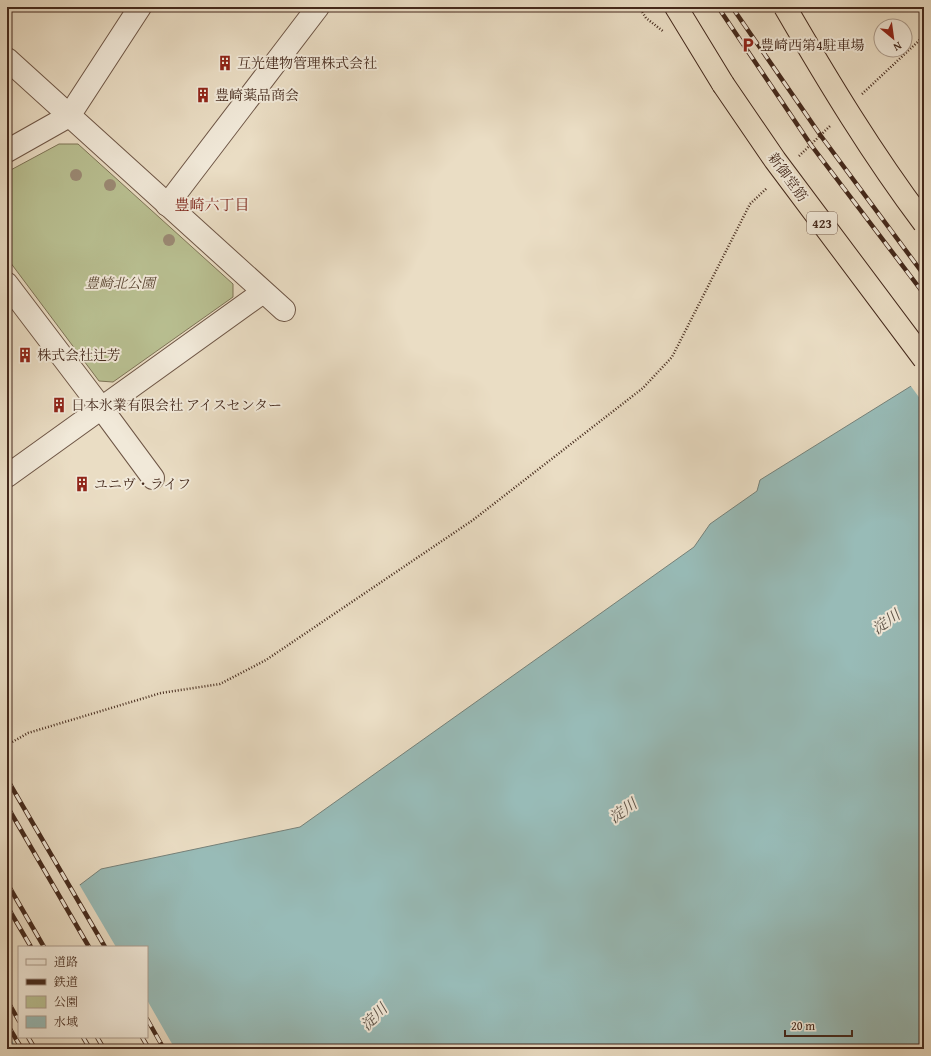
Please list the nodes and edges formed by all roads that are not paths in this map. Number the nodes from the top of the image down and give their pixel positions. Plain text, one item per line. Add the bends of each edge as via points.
1 (140, 7) edge
2 (676, 7) edge
3 (785, 7) edge
4 (312, 9) edge
5 (7, 59) edge
6 (69, 116) junction
7 (7, 151) edge
8 (167, 205) junction
9 (924, 223) edge
10 (263, 292) junction
11 (11, 296) edge
12 (284, 310) dead end
13 (924, 359) edge
14 (102, 409) junction
15 (7, 476) edge
16 (154, 478) dead end

1 - 6 street
2 - 13 highway, 新御堂筋 / 423, bridge via 723,84 775,160
3 - 9 highway, bridge via 843,106 895,185
4 - 8 street
5 - 6 street
6 - 7 street
6 - 8 street
8 - 10 street
10 - 12 street
10 - 14 street
11 - 14 street
14 - 15 street
14 - 16 street

